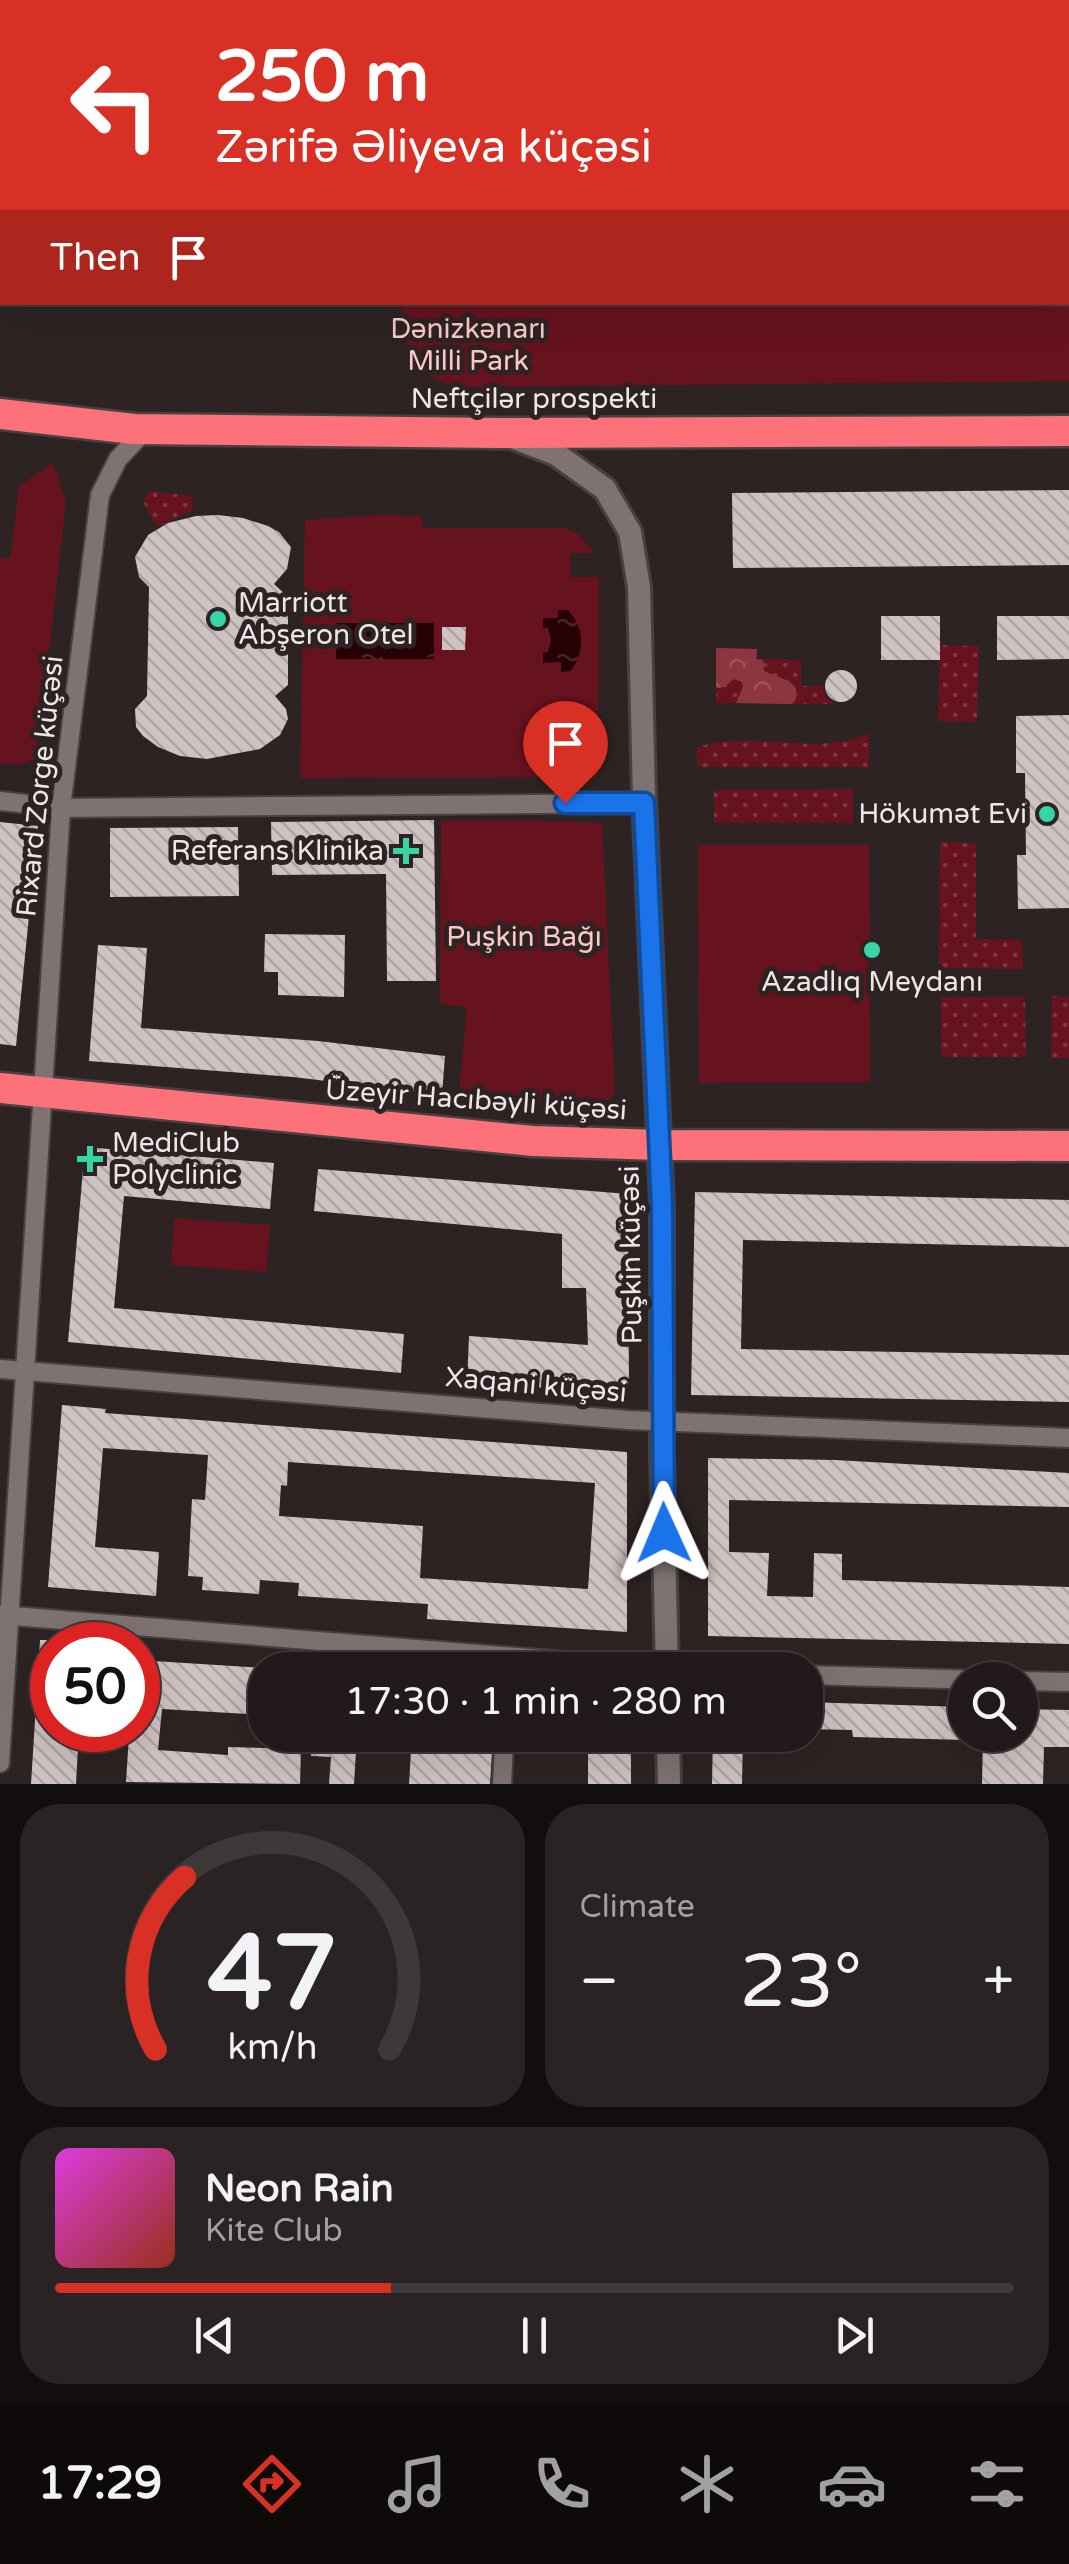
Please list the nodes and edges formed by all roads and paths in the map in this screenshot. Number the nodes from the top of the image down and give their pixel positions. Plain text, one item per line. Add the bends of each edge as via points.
1 (0, 414) edge
2 (146, 429) junction
3 (1069, 432) edge
4 (499, 433) junction
5 (0, 801) edge
6 (644, 803) junction
7 (61, 808) junction
8 (0, 1088) edge
9 (41, 1093) junction
10 (660, 1145) junction
11 (1069, 1146) edge
12 (0, 1368) edge
13 (24, 1371) junction
14 (662, 1422) junction
15 (1069, 1438) edge
16 (5, 1615) edge
17 (450, 1652) edge
18 (667, 1652) edge
19 (823, 1676) edge
20 (948, 1679) edge
21 (1038, 1681) edge
22 (1069, 1682) edge
23 (504, 1752) edge
24 (668, 1752) edge
25 (0, 1762) edge
26 (502, 1784) edge
27 (669, 1784) edge

1 - 2 highway, Neftçilər prospekti
2 - 4 highway, Neftçilər prospekti
2 - 7 street, Rixard Zorge küçəsi via 118,459 100,495
3 - 4 highway, Neftçilər prospekti
4 - 6 main road, Puşkin küçəsi via 584,472 604,489 630,532 642,625
5 - 7 street
6 - 7 street
6 - 10 main road, Puşkin küçəsi
7 - 9 street, Rixard Zorge küçəsi
8 - 9 highway, Üzeyir Hacıbəyli küçəsi
9 - 10 highway, Üzeyir Hacıbəyli küçəsi via 533,1141
9 - 13 street, Rixard Zorge küçəsi
10 - 11 highway, Üzeyir Hacıbəyli küçəsi
10 - 14 main road, Puşkin küçəsi
12 - 13 street, Xaqani küçəsi
13 - 14 street, Xaqani küçəsi
13 - 16 street, Rixard Zorge küçəsi
14 - 15 street, Xaqani küçəsi
14 - 18 main road, Puşkin küçəsi
16 - 17 street
16 - 25 street, Rixard Zorge küçəsi
19 - 20 street
21 - 22 street
23 - 26 street
24 - 27 main road

